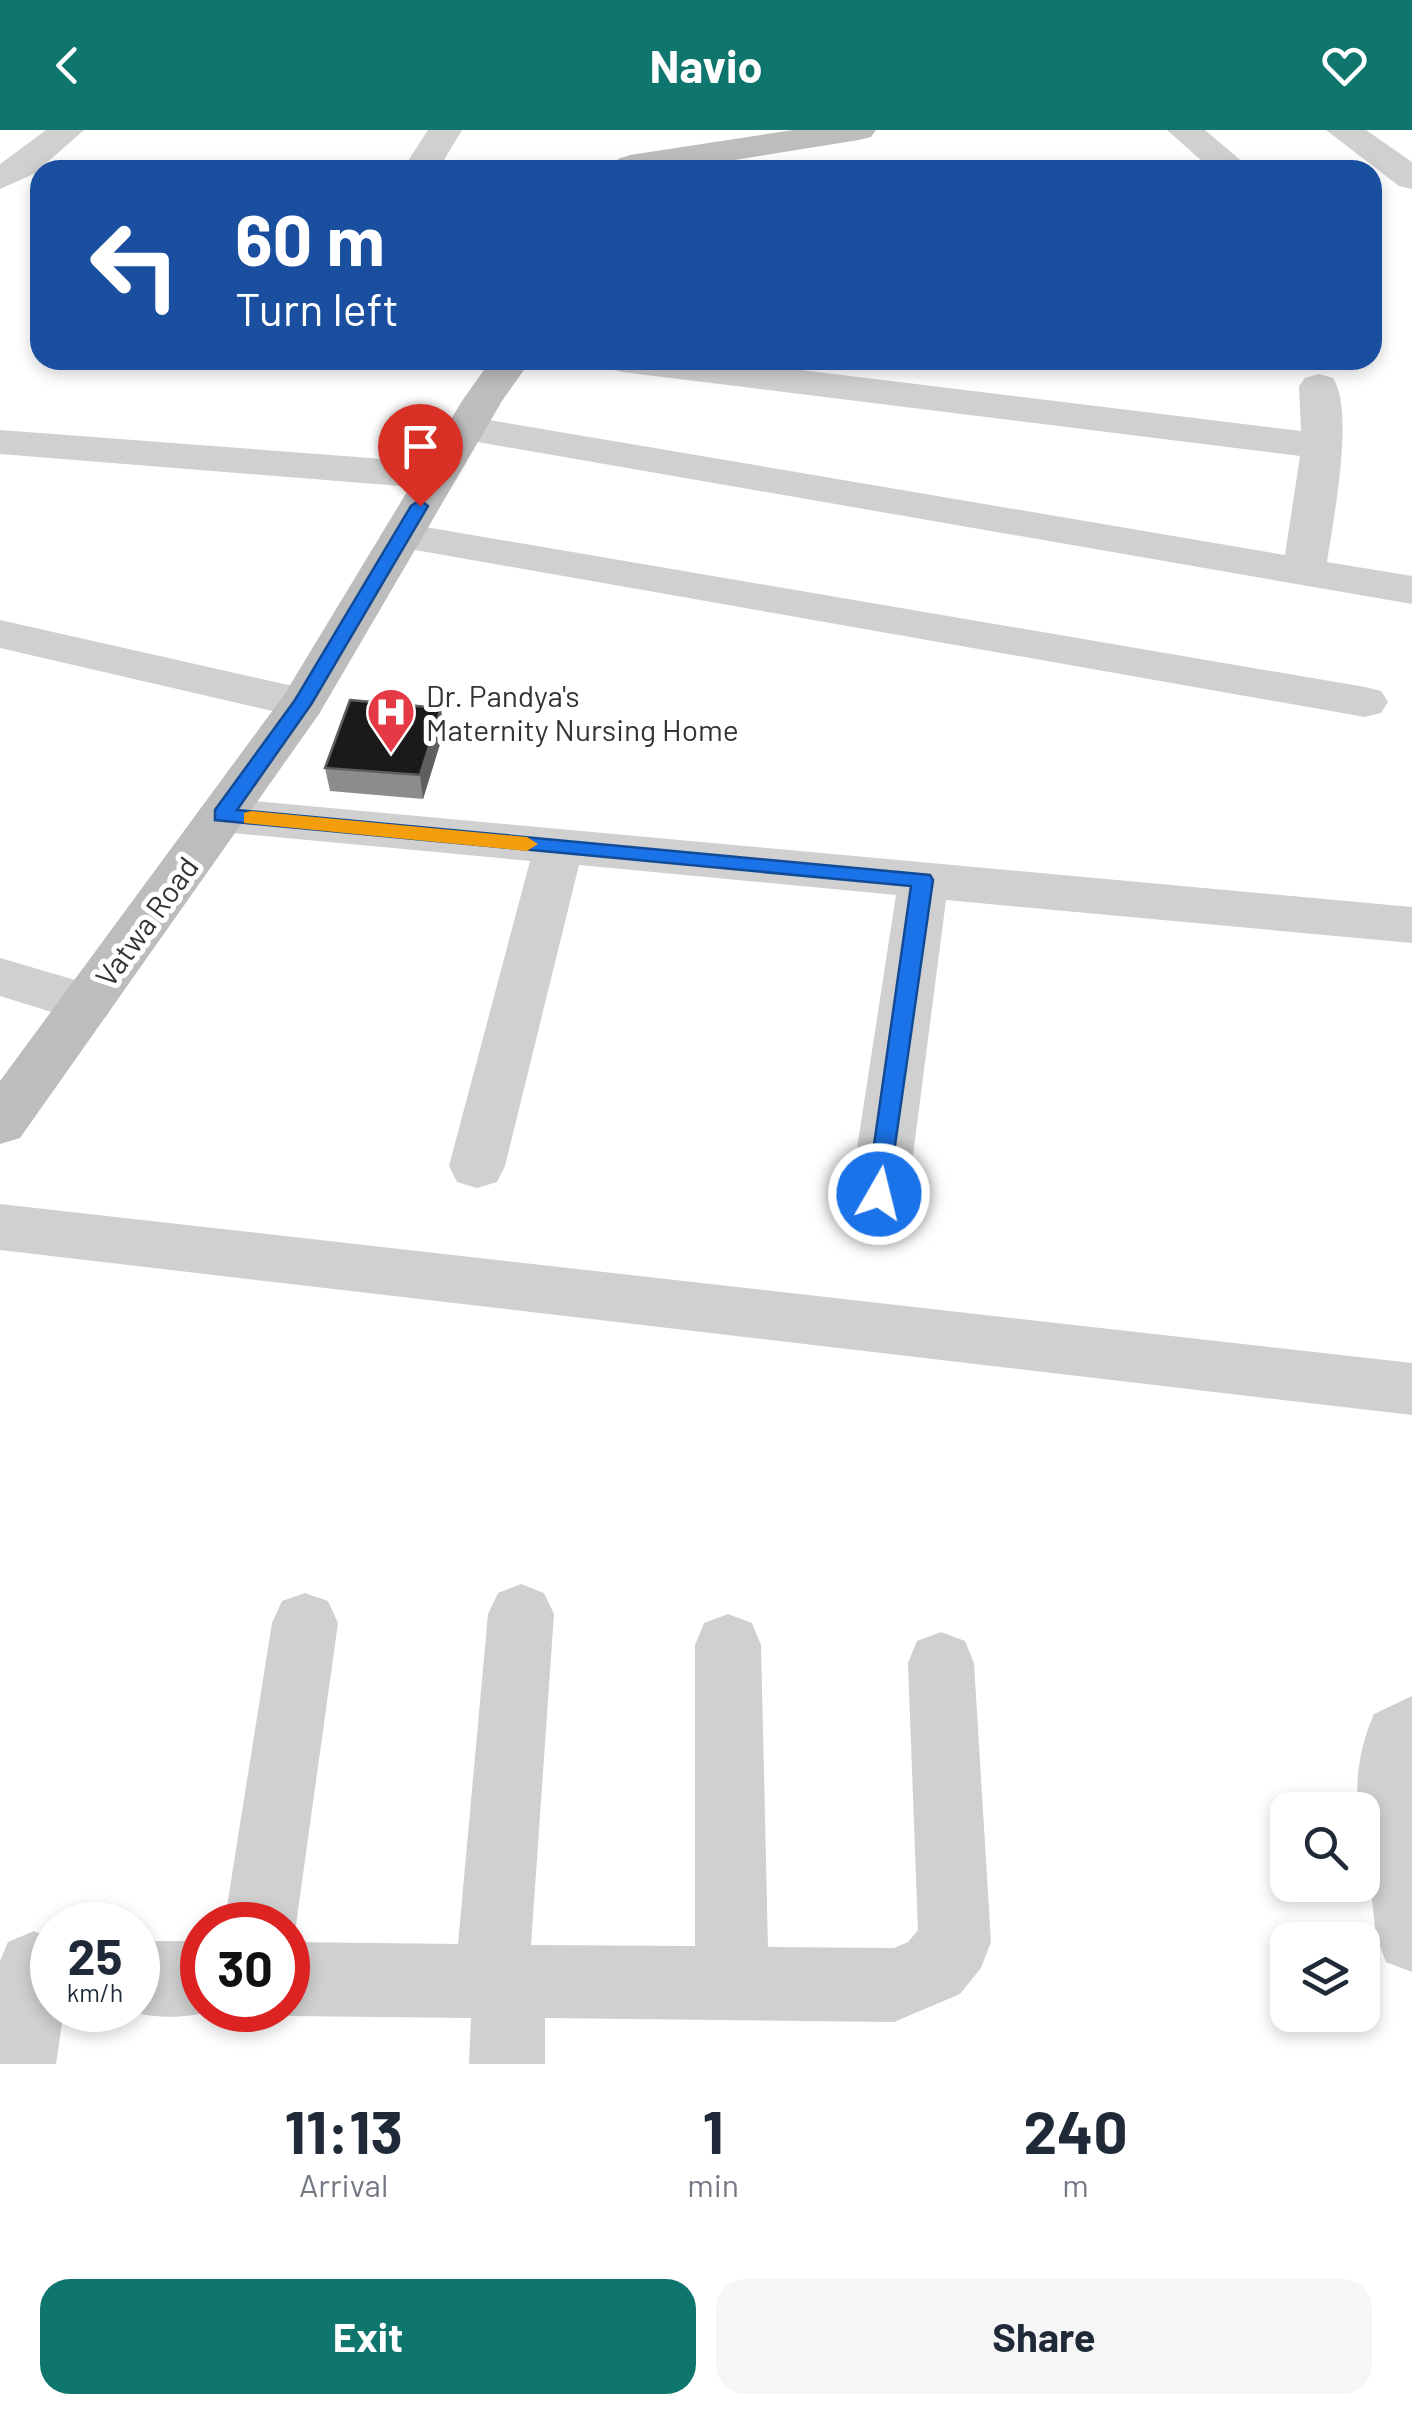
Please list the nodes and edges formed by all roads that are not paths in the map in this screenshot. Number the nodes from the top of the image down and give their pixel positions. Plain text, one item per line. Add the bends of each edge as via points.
1 (67, 130) edge
2 (445, 130) edge
3 (859, 130) edge
4 (1184, 130) edge
5 (1343, 130) edge
6 (624, 159) edge
7 (30, 160) edge
8 (31, 160) edge
9 (426, 160) edge
10 (1222, 160) edge
11 (0, 178) edge
12 (1412, 178) edge
13 (504, 370) edge
14 (703, 370) edge
15 (1319, 386) dead end
16 (466, 428) junction
17 (0, 442) edge
18 (1322, 446) junction
19 (437, 476) junction
20 (402, 536) junction
21 (1304, 572) junction
22 (1412, 590) edge
23 (0, 634) edge
24 (1364, 702) dead end
25 (302, 703) junction
26 (222, 815) junction
27 (559, 847) junction
28 (922, 880) junction
29 (1412, 925) edge
30 (0, 977) edge
31 (87, 1003) junction
32 (0, 1123) edge
33 (478, 1166) dead end
34 (879, 1194) dead end
35 (0, 1227) edge
36 (1412, 1389) edge
37 (521, 1614) dead end
38 (305, 1623) dead end
39 (728, 1645) dead end
40 (941, 1663) dead end
41 (1412, 1729) edge
42 (263, 1902) edge
43 (1412, 1936) edge
44 (29, 1967) edge
45 (310, 1979) edge
46 (501, 1981) junction
47 (732, 1983) junction
48 (18, 2064) edge
49 (506, 2064) edge

1 - 8 street
2 - 9 street
3 - 6 main road
4 - 10 street
5 - 12 street
7 - 11 street
13 - 16 main road, Vatwa Road
14 - 18 street
15 - 18 street
16 - 19 main road, Vatwa Road
16 - 21 street
17 - 19 street
18 - 21 street
19 - 20 main road, Vatwa Road
20 - 24 street
20 - 25 main road, Vatwa Road
21 - 22 street
23 - 25 street
25 - 26 main road, Vatwa Road
26 - 27 street
26 - 31 main road, Vatwa Road
27 - 28 street
27 - 33 street
28 - 29 street
28 - 34 street
30 - 31 street
31 - 32 main road, Vatwa Road
35 - 36 street
37 - 46 street
38 - 42 street
39 - 47 street
40 - 47 street via 956,1942 934,1968 894,1985
41 - 43 street via 1398,1737 1392,1798
44 - 48 street
45 - 46 street
46 - 47 street
46 - 49 street

